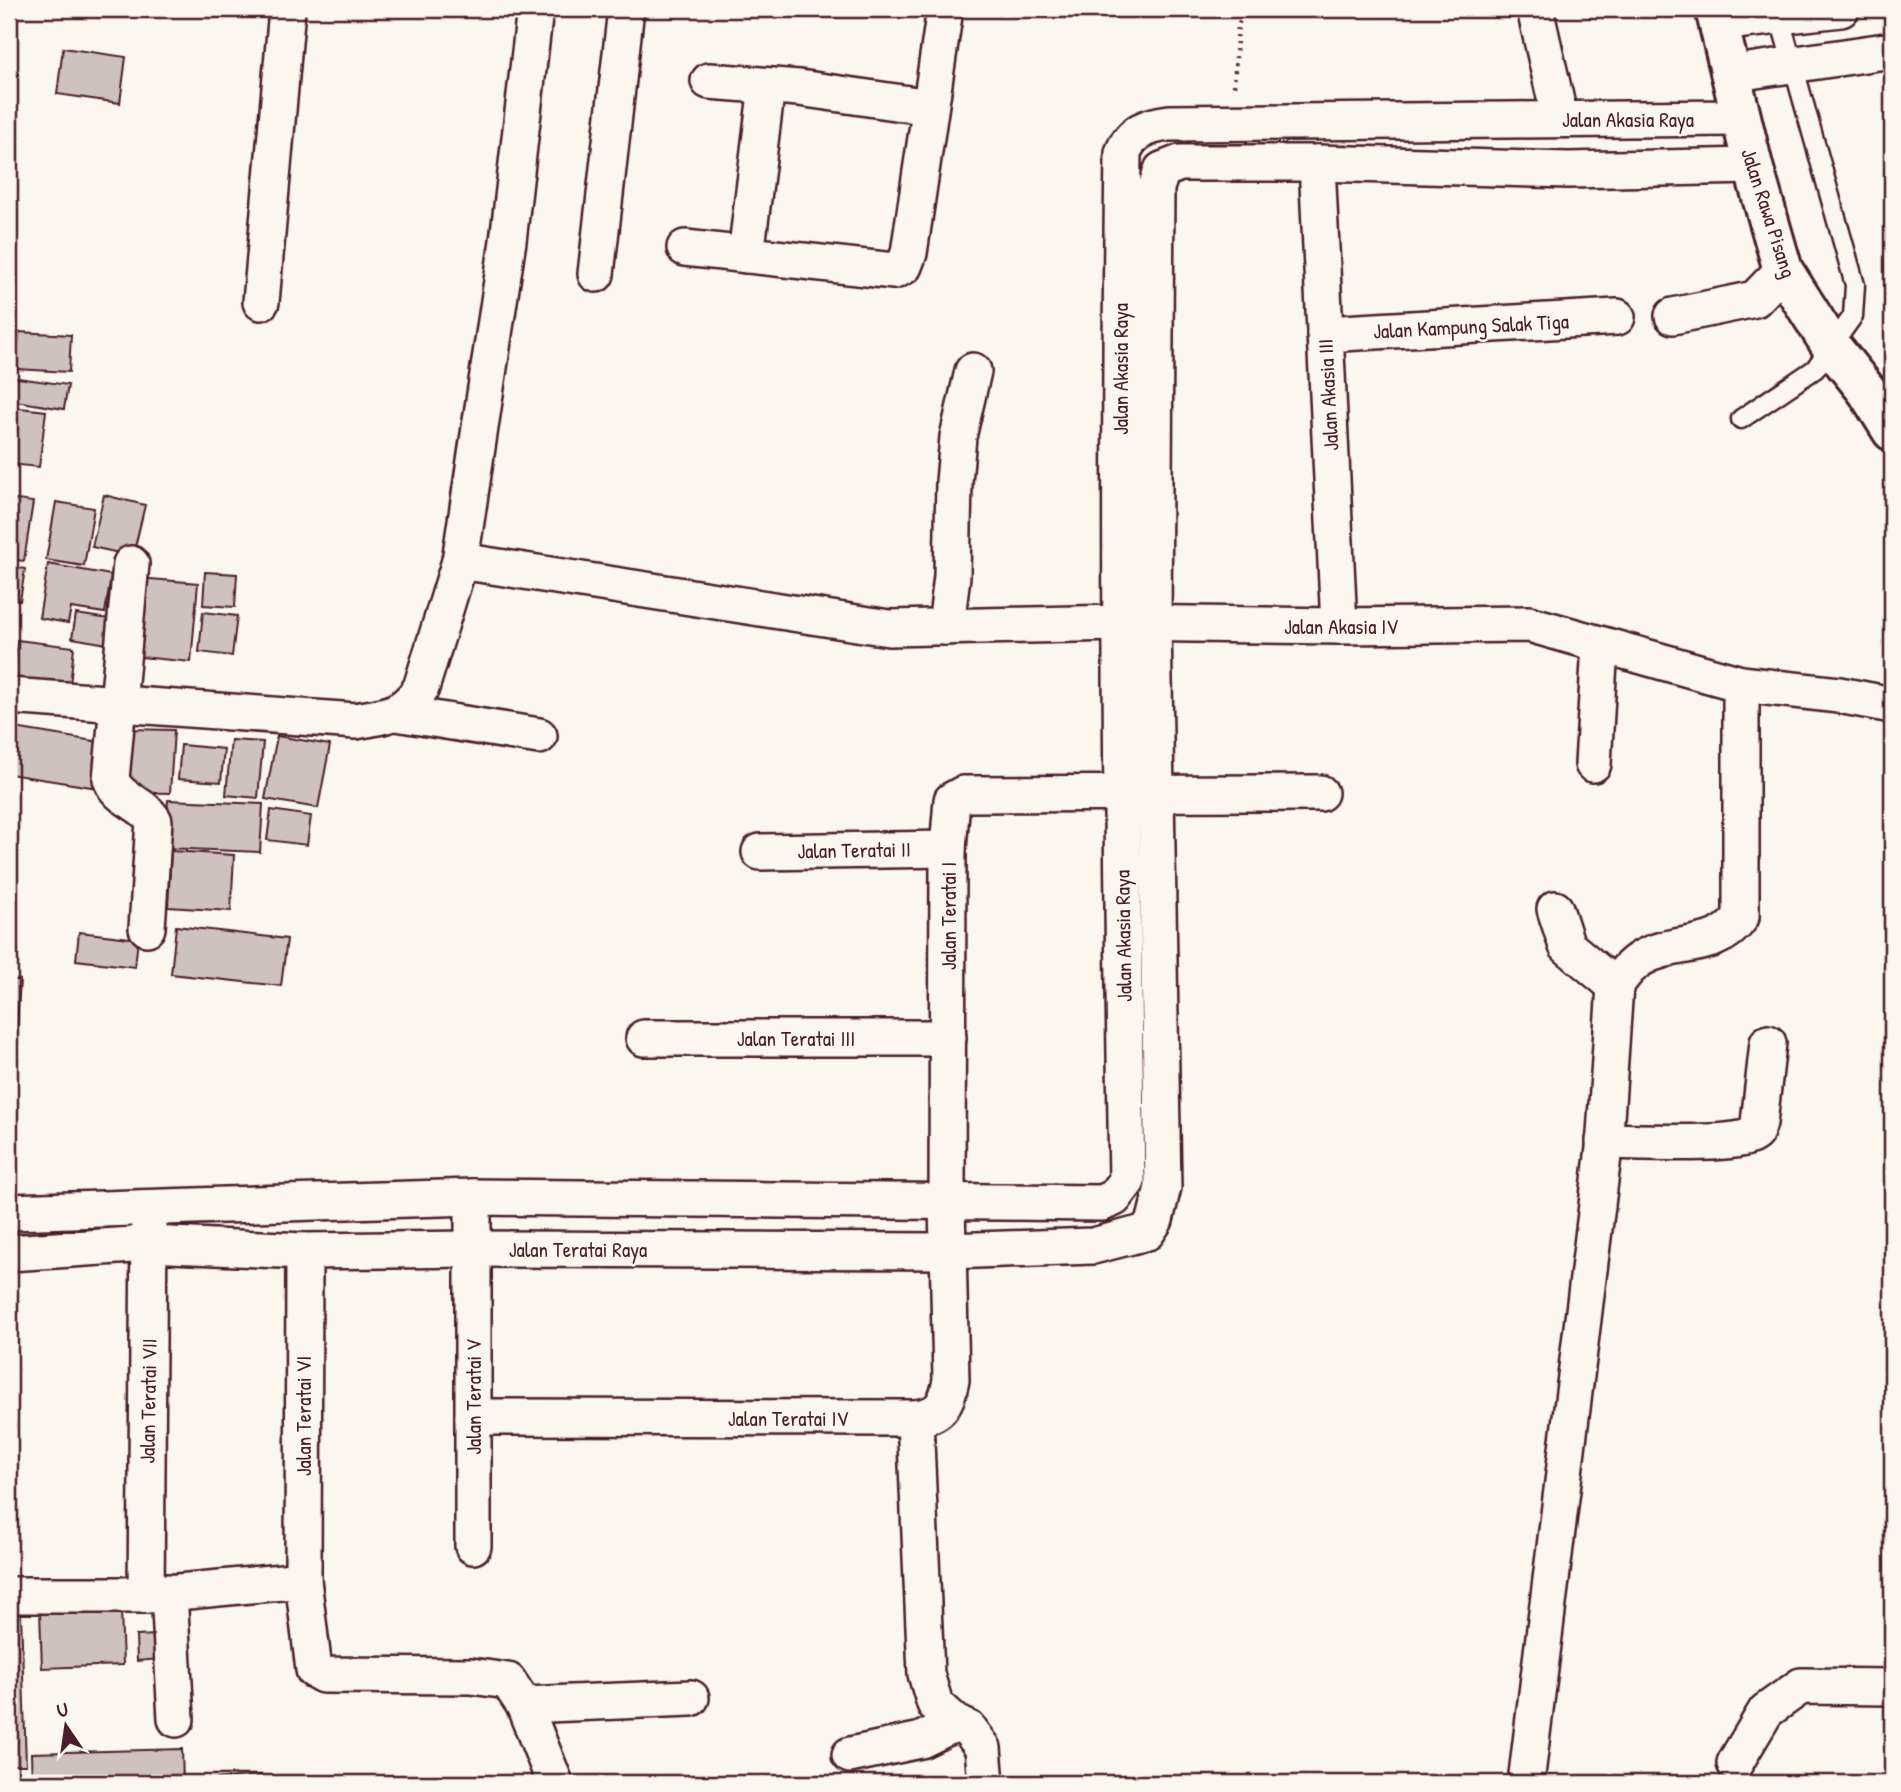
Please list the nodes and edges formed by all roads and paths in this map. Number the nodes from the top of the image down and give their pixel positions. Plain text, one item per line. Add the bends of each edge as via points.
1 (287, 9) edge
2 (535, 9) edge
3 (626, 9) edge
4 (946, 9) edge
5 (1245, 9) edge
6 (1535, 9) edge
7 (1841, 9) edge
8 (1778, 13) edge
9 (1717, 16) edge
10 (1892, 50) edge
11 (1792, 65) junction
12 (1729, 74) junction
13 (709, 81) dead end
14 (767, 86) junction
15 (930, 107) junction
16 (1740, 118) junction
17 (1560, 119) junction
18 (1232, 122) junction
19 (1230, 163) junction
20 (1317, 163) junction
21 (1753, 166) junction
22 (685, 248) dead end
23 (746, 255) junction
24 (1783, 270) junction
25 (596, 274) dead end
26 (261, 302) dead end
27 (1673, 316) dead end
28 (1617, 317) dead end
29 (1325, 334) junction
30 (1831, 346) junction
31 (973, 371) dead end
32 (1741, 419) dead end
33 (1892, 431) edge
34 (460, 561) junction
35 (131, 564) dead end
36 (1137, 624) junction
37 (1339, 626) junction
38 (946, 627) junction
39 (1600, 645) junction
40 (1741, 684) junction
41 (9, 696) edge
42 (117, 702) junction
43 (1892, 705) edge
44 (396, 713) junction
45 (540, 736) dead end
46 (1593, 764) dead end
47 (1320, 793) dead end
48 (1157, 795) junction
49 (1121, 796) junction
50 (948, 849) junction
51 (760, 852) dead end
52 (1555, 909) dead end
53 (147, 928) dead end
54 (1615, 986) junction
55 (643, 1038) dead end
56 (948, 1038) junction
57 (1768, 1042) dead end
58 (1604, 1141) junction
59 (473, 1197) junction
60 (947, 1203) junction
61 (148, 1207) junction
62 (9, 1212) edge
63 (1147, 1232) joint
64 (149, 1244) junction
65 (473, 1249) junction
66 (304, 1251) junction
67 (948, 1251) junction
68 (9, 1253) edge
69 (473, 1418) junction
70 (915, 1418) junction
71 (473, 1546) dead end
72 (303, 1580) junction
73 (157, 1594) junction
74 (9, 1595) edge
75 (1892, 1687) edge
76 (691, 1698) dead end
77 (524, 1705) junction
78 (176, 1719) dead end
79 (956, 1723) junction
80 (850, 1755) dead end
81 (1735, 1763) dead end
82 (555, 1783) edge
83 (986, 1783) edge
84 (1526, 1783) edge

1 - 26 street
2 - 34 street via 508,241
3 - 25 street
4 - 15 street
5 - 18 path via 1238,25
6 - 17 street
7 - 8 street
8 - 9 street
8 - 11 lane
9 - 12 street, Jalan Rawa Pisang
10 - 11 street
11 - 12 street
11 - 30 lane via 1855,285 1853,316
12 - 16 street, Jalan Rawa Pisang
13 - 14 street
14 - 15 street
14 - 23 street
15 - 23 street via 904,266 894,271
16 - 17 street, Jalan Akasia Raya
16 - 21 street, Jalan Rawa Pisang
17 - 18 street, Jalan Akasia Raya
18 - 19 street
18 - 36 street, Jalan Akasia Raya via 1152,125 1128,139 1122,153
19 - 20 street, Jalan Akasia Raya
19 - 36 street, Jalan Akasia Raya via 1169,166 1162,170 1156,188
20 - 21 street, Jalan Akasia Raya via 1568,170
20 - 29 street, Jalan Akasia III
21 - 24 street, Jalan Rawa Pisang
22 - 23 street
24 - 27 street via 1755,299
24 - 30 street, Jalan Rawa Pisang
28 - 29 street, Jalan Kampung Salak Tiga
29 - 37 street, Jalan Akasia III
30 - 32 lane via 1815,369
30 - 33 street, Jalan Rawa Pisang
31 - 38 street via 957,448
34 - 38 street, Jalan Akasia IV via 889,628
34 - 44 street via 421,688 409,705
35 - 42 street
36 - 37 street, Jalan Akasia IV
36 - 38 street, Jalan Akasia IV
36 - 48 street, Jalan Akasia Raya
36 - 49 street, Jalan Akasia Raya
37 - 39 street, Jalan Akasia IV via 1529,624
39 - 40 street, Jalan Akasia IV
39 - 46 street
40 - 43 street, Jalan Akasia IV
40 - 54 street via 1741,917 1723,936 1644,957
41 - 42 street
42 - 44 street via 356,720
42 - 53 street via 111,779 114,788 144,808 154,821
44 - 45 street
47 - 48 street, Jalan Teratai I
48 - 49 street, Jalan Teratai I
48 - 63 street, Jalan Akasia Raya via 1163,1187 1155,1220
49 - 50 street, Jalan Teratai I via 962,794 950,807
49 - 60 street, Jalan Akasia Raya via 1127,1181 1114,1198 1102,1203
50 - 51 street, Jalan Teratai II
50 - 56 street, Jalan Teratai I
52 - 54 street via 1567,946
54 - 58 street
55 - 56 street, Jalan Teratai III
56 - 60 street, Jalan Teratai I
57 - 58 street via 1759,1123 1748,1138
58 - 84 street
59 - 60 street
59 - 61 street
59 - 65 street, Jalan Teratai V
60 - 67 street, Jalan Teratai I
61 - 62 street
61 - 64 street, Jalan Teratai VII
63 - 67 street, Jalan Teratai Raya via 1093,1246
64 - 66 street, Jalan Teratai Raya
64 - 68 street, Jalan Teratai Raya
64 - 73 street, Jalan Teratai VII
65 - 66 street, Jalan Teratai Raya
65 - 67 street, Jalan Teratai Raya
65 - 69 street, Jalan Teratai V
66 - 72 street, Jalan Teratai VI
67 - 70 street, Jalan Teratai IV via 948,1399 930,1417
69 - 70 street, Jalan Teratai IV
69 - 71 street, Jalan Teratai V
70 - 79 street via 926,1674 935,1704
72 - 73 street
72 - 77 street, Jalan Teratai VI via 310,1657 317,1673 500,1678 508,1681
73 - 74 street
73 - 78 street, Jalan Teratai VII
75 - 81 street via 1801,1686 1766,1711
76 - 77 street
77 - 82 street
79 - 80 street via 921,1740
79 - 83 street via 969,1728 983,1748

